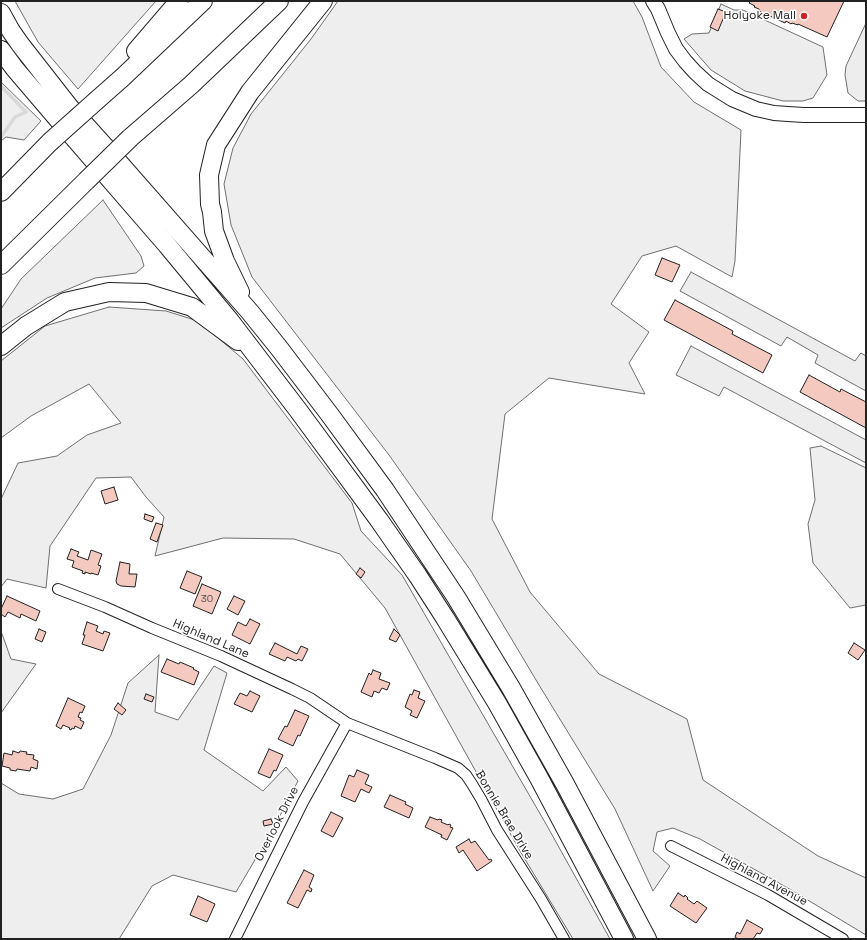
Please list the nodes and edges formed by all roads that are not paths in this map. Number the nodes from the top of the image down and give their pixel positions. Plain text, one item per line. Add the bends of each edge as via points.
1 (179, 1) edge
2 (203, 1) edge
3 (279, 1) edge
4 (323, 1) edge
5 (653, 1) edge
6 (1, 13) edge
7 (1, 50) edge
8 (97, 100) junction
9 (866, 110) edge
10 (838, 115) junction
11 (866, 115) edge
12 (1, 192) edge
13 (1, 266) edge
14 (250, 312) junction
15 (1, 346) edge
16 (256, 355) junction
17 (58, 589) dead end
18 (347, 723) junction
19 (671, 846) dead end
20 (235, 939) edge
21 (564, 939) edge
22 (624, 939) edge
23 (647, 939) edge
24 (843, 939) edge

1 - 8 highway
2 - 8 highway
3 - 13 highway, bridge via 191,85 130,138
4 - 14 highway via 250,92 216,145 209,175 214,231 225,261
5 - 10 main road via 676,49 695,72 721,93 756,109 804,116
6 - 14 highway via 20,44 70,108
7 - 16 highway via 181,261
8 - 12 highway, bridge via 50,142
9 - 10 main road
10 - 11 main road
14 - 23 highway via 353,446 452,591 537,734
15 - 16 highway via 26,326 66,302 108,292 146,293 192,308
16 - 22 highway via 379,520 445,618 518,740
17 - 18 street, Highland Lane via 204,649 292,689
18 - 20 street, Overlook Drive via 303,802
18 - 21 street, Bonnie Brae Drive via 462,771
19 - 24 street, Highland Avenue via 768,895

